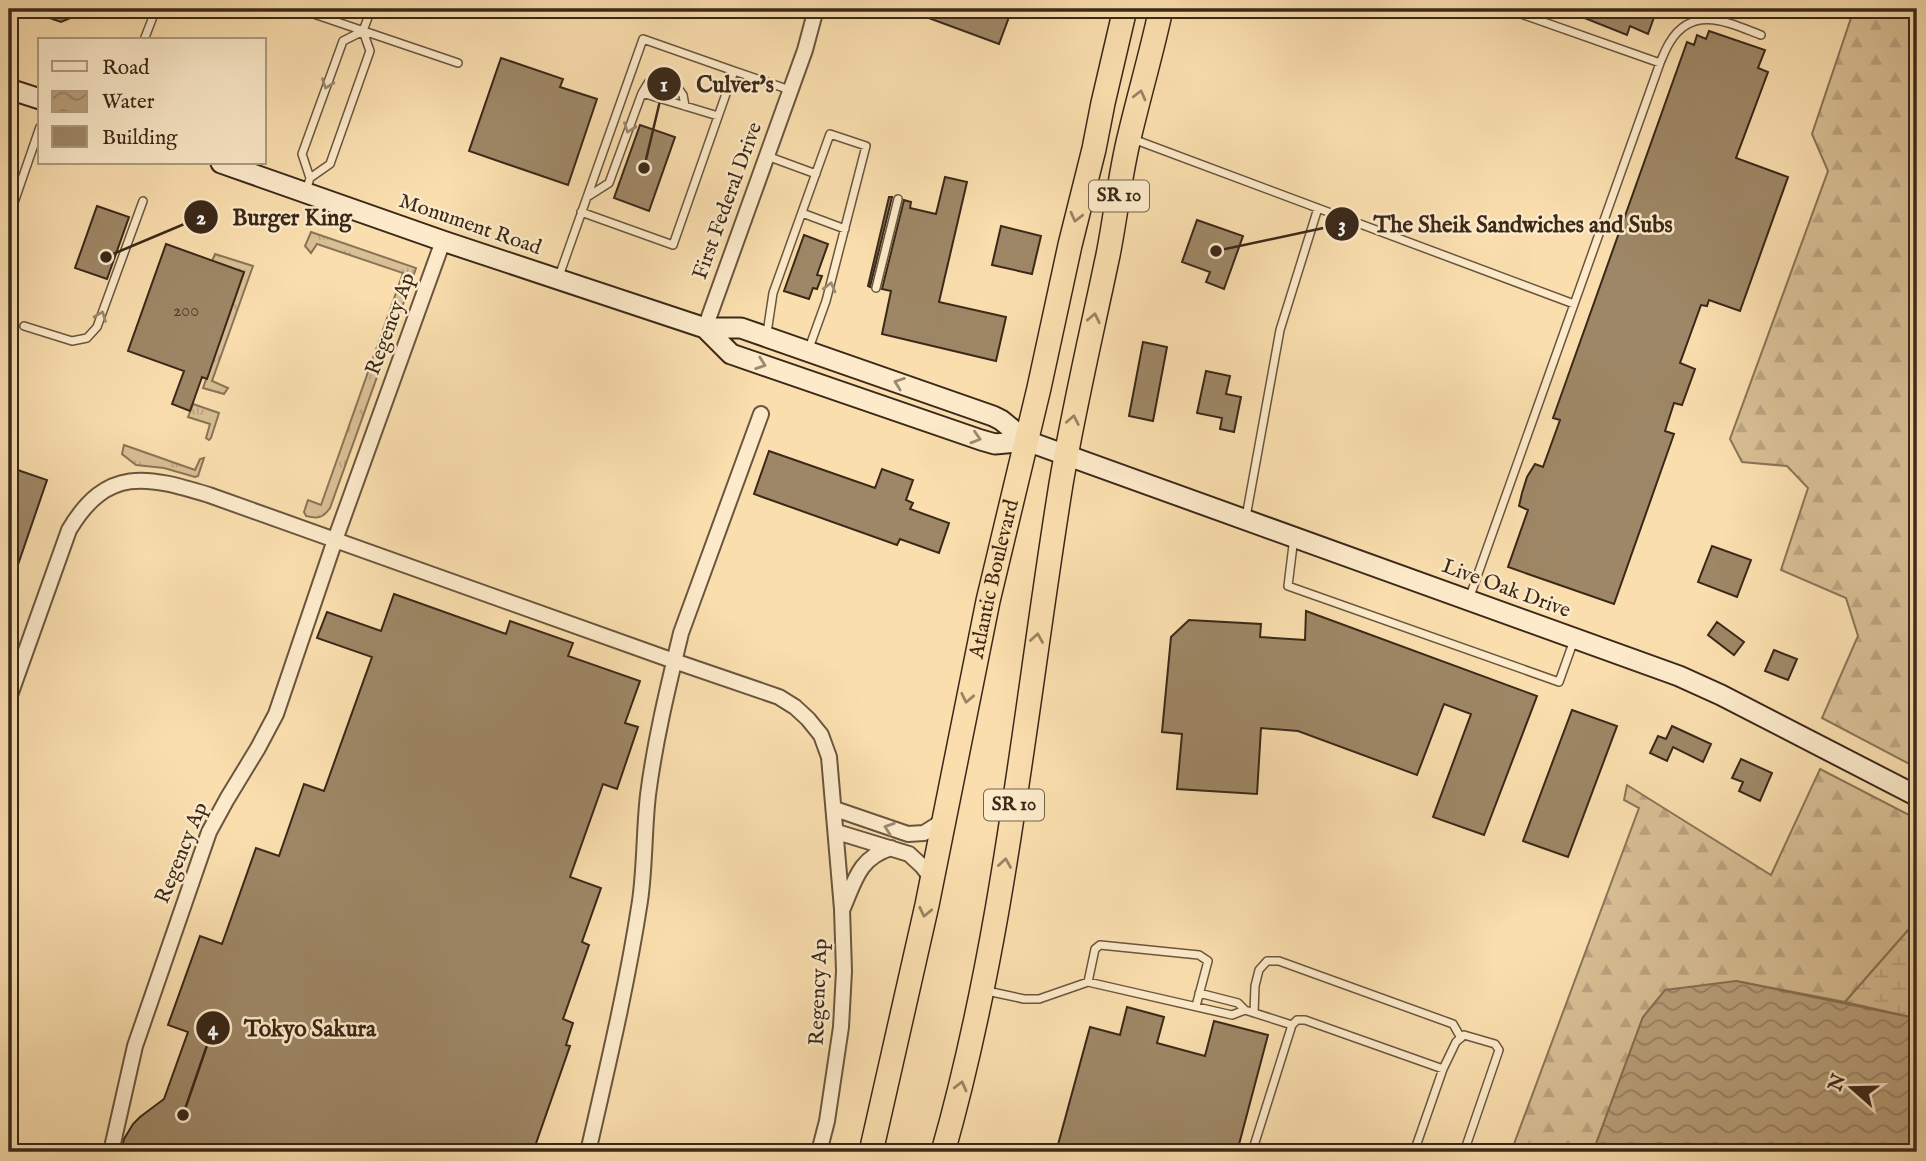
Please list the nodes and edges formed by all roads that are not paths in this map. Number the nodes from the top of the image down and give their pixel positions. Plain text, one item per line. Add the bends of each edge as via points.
1 (156, 9) edge
2 (299, 9) edge
3 (371, 9) edge
4 (816, 9) edge
5 (1125, 9) edge
6 (1161, 9) edge
7 (1507, 9) edge
8 (363, 30) junction
9 (1761, 35) dead end
10 (145, 38) edge
11 (1660, 62) junction
12 (458, 63) dead end
13 (734, 71) junction
14 (9, 89) edge
15 (790, 90) junction
16 (642, 93) junction
17 (38, 99) edge
18 (685, 106) junction
19 (718, 116) junction
20 (38, 133) edge
21 (1129, 137) junction
22 (766, 156) junction
23 (225, 164) edge
24 (816, 174) junction
25 (308, 185) junction
26 (587, 197) junction
27 (898, 199) dead end
28 (143, 201) dead end
29 (1318, 208) junction
30 (581, 212) junction
31 (802, 213) junction
32 (9, 217) edge
33 (845, 229) junction
34 (443, 241) junction
35 (558, 279) junction
36 (876, 288) dead end
37 (1574, 304) junction
38 (24, 326) dead end
39 (705, 328) junction
40 (766, 337) junction
41 (808, 351) junction
42 (761, 414) dead end
43 (1027, 441) junction
44 (1066, 455) junction
45 (1246, 519) junction
46 (1294, 537) junction
47 (335, 540) junction
48 (1469, 599) junction
49 (1575, 637) junction
50 (674, 661) junction
51 (10, 692) edge
52 (1917, 796) edge
53 (835, 809) junction
54 (943, 821) junction
55 (837, 832) junction
56 (891, 848) junction
57 (932, 879) junction
58 (842, 909) junction
59 (1088, 982) junction
60 (982, 990) junction
61 (1199, 993) junction
62 (1196, 1006) junction
63 (1245, 1010) junction
64 (1254, 1013) junction
65 (1292, 1025) junction
66 (1461, 1038) junction
67 (1443, 1069) junction
68 (111, 1152) edge
69 (588, 1152) edge
70 (819, 1152) edge
71 (871, 1152) edge
72 (943, 1152) edge
73 (1252, 1152) edge
74 (1414, 1152) edge
75 (1464, 1152) edge

1 - 10 lane
2 - 8 lane
3 - 8 lane
4 - 15 street, First Federal Drive
5 -> 43 highway, Atlantic Boulevard / SR 10
21 -> 6 highway, SR 10
7 - 11 lane
8 - 12 lane
8 - 25 lane via 370,51 335,151 330,164
8 -> 25 lane via 343,41 302,154
9 - 11 lane via 1703,18 1685,25
11 - 37 lane
13 - 15 lane
13 - 19 lane
13 - 26 lane via 643,39
14 - 17 main road
15 - 22 street, First Federal Drive
16 - 18 lane
16 - 18 lane via 648,83 659,79 675,84
16 -> 26 lane via 609,183
18 - 19 lane
19 - 30 lane via 673,244
20 - 32 lane
21 - 29 lane
44 -> 21 highway, SR 10
22 - 24 lane
22 - 39 street, First Federal Drive
23 - 25 main road, Monument Road
24 - 31 lane
24 - 33 lane via 830,134 866,146
25 - 34 main road, Monument Road
26 - 30 lane
27 - 36 lane
38 -> 28 lane via 72,341 87,338 97,327
29 - 37 lane
29 - 45 lane via 1280,330
30 - 35 lane
31 - 33 lane
31 - 40 lane via 773,293
41 -> 33 lane
34 - 35 main road, Monument Road
34 - 47 street, Regency Ap
35 - 39 main road, Monument Road
37 - 48 lane
39 - 40 main road, Monument Road via 741,328
39 -> 43 main road, Monument Road via 731,354 981,440 995,444
40 - 41 main road, Monument Road
43 -> 41 main road, Monument Road via 1001,420
42 - 50 street
43 - 44 main road, Monument Road
43 -> 54 highway, Atlantic Boulevard / SR 10 via 988,601
44 - 45 main road, Live Oak Drive
60 -> 44 highway, SR 10
45 - 46 main road, Live Oak Drive
46 - 48 main road, Live Oak Drive
46 - 49 lane via 1288,586 1559,682
47 - 50 street, Regency Ap
47 - 51 street, Regency Ap via 185,487 136,480 111,486 79,513 69,530
47 - 68 street, Regency Ap via 276,714 204,847 135,1046
48 - 49 main road, Live Oak Drive
49 - 52 main road, Live Oak Drive via 1714,691
50 - 53 street, Regency Ap via 779,697 795,707 821,735 830,757
50 - 69 street via 654,750 632,953
54 -> 53 street via 924,833 908,834
53 - 55 street, Regency Ap
54 - 57 highway, Atlantic Boulevard / SR 10
55 - 56 street
55 - 58 street, Regency Ap
56 - 57 street via 909,854
56 - 58 street via 867,860
57 -> 71 highway, Atlantic Boulevard / SR 10
58 - 70 street, Regency Ap via 841,1027
59 - 60 lane via 1039,999
59 - 61 lane via 1095,949 1100,945 1205,957 1208,961
59 - 62 lane
72 -> 60 highway, SR 10
61 - 62 lane
61 - 63 lane via 1238,1003
62 - 63 lane via 1232,1015
63 - 64 lane
64 - 65 lane
64 - 66 lane via 1259,970 1267,961 1279,961 1453,1024
65 - 67 lane via 1305,1020
65 - 73 lane
66 - 67 lane
66 - 75 lane via 1494,1044 1499,1050
67 - 74 lane

